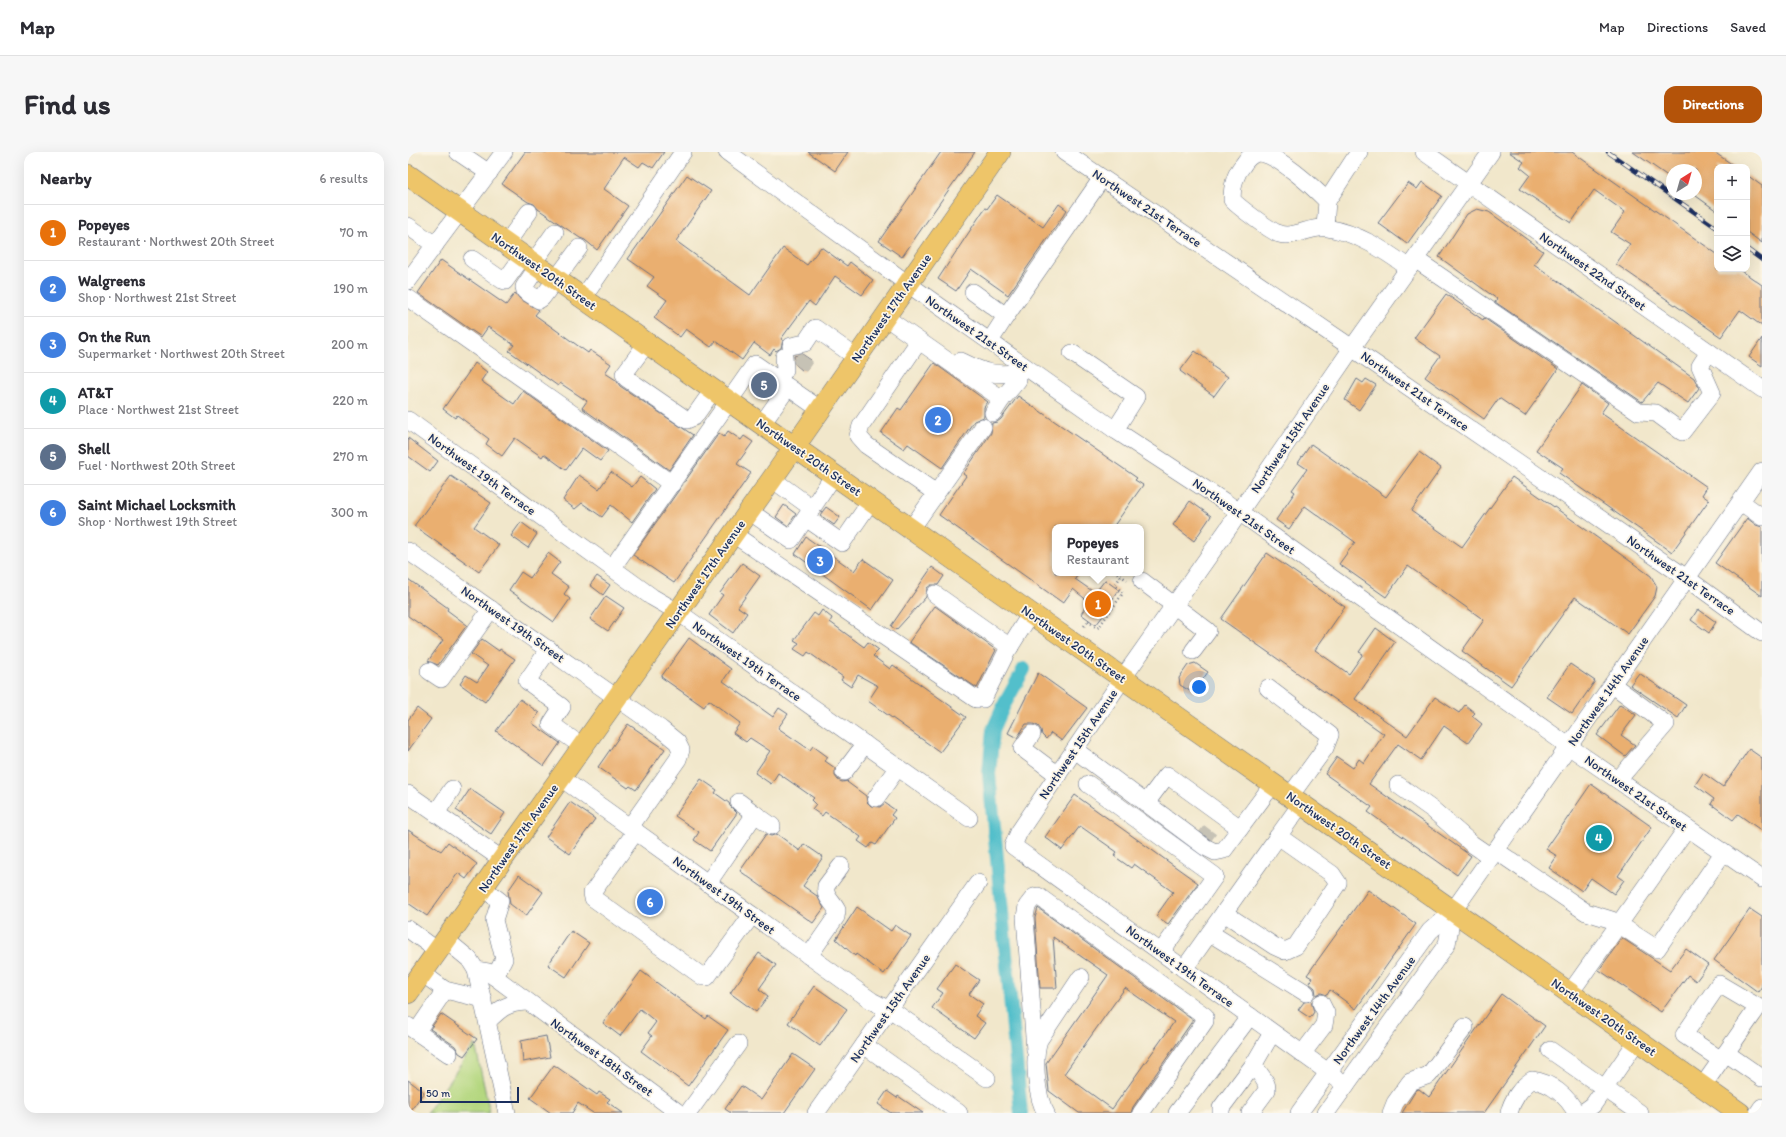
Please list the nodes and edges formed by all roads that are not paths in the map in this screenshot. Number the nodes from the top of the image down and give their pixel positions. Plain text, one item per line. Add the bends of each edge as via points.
1 (458, 152) edge
2 (504, 152) edge
3 (684, 152) edge
4 (727, 152) edge
5 (1000, 152) edge
6 (1064, 152) edge
7 (1359, 152) edge
8 (1424, 152) edge
9 (1491, 152) edge
10 (489, 173) junction
11 (408, 174) edge
12 (1102, 178) junction
13 (1470, 183) junction
14 (1327, 201) junction
15 (460, 211) junction
16 (529, 212) dead end
17 (408, 226) edge
18 (1325, 227) junction
19 (555, 232) dead end
20 (506, 244) junction
21 (434, 245) junction
22 (579, 248) dead end
23 (472, 259) dead end
24 (531, 262) junction
25 (1412, 264) junction
26 (556, 279) junction
27 (408, 281) edge
28 (908, 284) junction
29 (973, 292) dead end
30 (408, 298) edge
31 (583, 298) junction
32 (1006, 316) junction
33 (885, 317) junction
34 (920, 341) junction
35 (990, 341) junction
36 (647, 343) junction
37 (1352, 348) junction
38 (1709, 352) junction
39 (1072, 353) dead end
40 (857, 358) junction
41 (793, 362) junction
42 (1019, 368) junction
43 (1762, 389) edge
44 (721, 396) junction
45 (1002, 400) junction
46 (820, 410) junction
47 (993, 413) dead end
48 (408, 420) edge
49 (762, 424) junction
50 (983, 427) dead end
51 (1115, 430) junction
52 (795, 447) junction
53 (1762, 471) edge
54 (834, 475) junction
55 (772, 479) junction
56 (672, 484) junction
57 (936, 493) junction
58 (872, 501) junction
59 (1741, 502) junction
60 (749, 511) junction
61 (809, 513) junction
62 (1239, 513) junction
63 (1762, 517) edge
64 (911, 529) junction
65 (733, 534) junction
66 (408, 551) edge
67 (612, 568) junction
68 (1688, 579) junction
69 (1142, 582) dead end
70 (935, 594) dead end
71 (1175, 605) junction
72 (491, 609) junction
73 (678, 612) junction
74 (1031, 614) junction
75 (1762, 633) edge
76 (1010, 647) junction
77 (549, 649) junction
78 (1193, 651) dead end
79 (429, 671) dead end
80 (1123, 678) junction
81 (1613, 685) junction
82 (1268, 688) dead end
83 (618, 698) junction
84 (1032, 734) dead end
85 (865, 744) junction
86 (1569, 746) junction
87 (583, 747) junction
88 (1075, 750) junction
89 (898, 767) junction
90 (844, 772) dead end
91 (1058, 775) junction
92 (561, 778) junction
93 (1618, 780) junction
94 (1088, 784) dead end
95 (1273, 784) junction
96 (1398, 785) dead end
97 (452, 789) dead end
98 (408, 794) edge
99 (876, 798) dead end
100 (1296, 800) junction
101 (739, 802) dead end
102 (1146, 803) junction
103 (436, 813) junction
104 (755, 814) junction
105 (1160, 814) junction
106 (969, 818) dead end
107 (772, 826) dead end
108 (1240, 828) junction
109 (1687, 828) junction
110 (633, 829) junction
111 (1278, 836) junction
112 (1211, 841) junction
113 (1013, 846) joint
114 (1493, 853) junction
115 (1723, 853) junction
116 (503, 860) junction
117 (841, 866) dead end
118 (1762, 879) edge
119 (708, 883) junction
120 (978, 883) dead end
121 (483, 888) junction
122 (1453, 911) junction
123 (1224, 913) junction
124 (752, 915) junction
125 (1619, 924) junction
126 (408, 929) edge
127 (1210, 933) junction
128 (442, 945) junction
129 (1161, 952) junction
130 (809, 956) junction
131 (1184, 969) junction
132 (476, 970) junction
133 (422, 973) junction
134 (495, 977) junction
135 (1081, 978) dead end
136 (445, 990) junction
137 (408, 993) edge
138 (1306, 993) dead end
139 (1570, 993) junction
140 (483, 999) junction
141 (526, 1002) junction
142 (1321, 1003) dead end
143 (888, 1010) junction
144 (1250, 1016) junction
145 (488, 1021) junction
146 (1465, 1026) dead end
147 (412, 1028) edge
148 (1272, 1032) junction
149 (1638, 1041) junction
150 (738, 1044) dead end
151 (864, 1045) junction
152 (1035, 1050) junction
153 (1550, 1050) dead end
154 (449, 1054) dead end
155 (1302, 1054) junction
156 (1254, 1064) junction
157 (1328, 1073) junction
158 (986, 1078) dead end
159 (1762, 1078) edge
160 (1346, 1086) junction
161 (1702, 1087) junction
162 (1605, 1088) junction
163 (1762, 1107) edge
164 (507, 1113) edge
165 (679, 1113) edge
166 (688, 1113) edge
167 (816, 1113) edge
168 (959, 1113) edge
169 (1046, 1113) edge
170 (1141, 1113) edge
171 (1177, 1113) edge
172 (1221, 1113) edge
173 (1250, 1113) edge
174 (1298, 1113) edge
175 (1326, 1113) edge
176 (1391, 1113) edge
177 (1509, 1113) edge
178 (1576, 1113) edge
179 (1582, 1113) edge
180 (1640, 1113) edge
181 (1740, 1113) edge
182 (1758, 1113) edge

1 - 10 street
2 - 10 street
3 - 31 street
4 - 28 street, Northwest 21st Street
5 - 28 main road, Northwest 17th Avenue
6 - 12 street, Northwest 21st Terrace
7 - 14 street
8 - 13 street, Northwest 22nd Street
9 - 13 street, Northwest 15th Avenue
10 - 15 street
11 - 15 main road, Northwest 20th Street
12 - 32 street
12 - 37 street, Northwest 21st Terrace
13 - 25 street, Northwest 15th Avenue
13 - 38 street, Northwest 22nd Street
14 - 18 street
14 - 18 street via 1297,172 1282,162 1260,153 1255,154 1241,167 1232,193 1232,200 1238,206 1280,234
15 - 20 main road, Northwest 20th Street
15 - 21 street
16 - 20 street
17 - 21 street
18 - 25 street via 1363,239
19 - 24 street
20 - 24 main road, Northwest 20th Street
21 - 27 street
22 - 26 street
23 - 24 street via 505,281
24 - 26 main road, Northwest 20th Street
24 - 26 street via 524,287 525,291 537,300 542,298
25 - 37 street, Northwest 15th Avenue
25 - 38 street via 1638,412 1656,413 1682,432 1712,394 1700,366
26 - 31 main road, Northwest 20th Street
28 - 33 main road, Northwest 17th Avenue
28 - 35 street, Northwest 21st Street
29 - 32 street
30 - 56 street
31 - 36 main road, Northwest 20th Street
32 - 35 street
33 - 34 street
33 - 40 main road, Northwest 17th Avenue
34 - 42 street via 988,373 1000,375
34 - 45 street
34 - 57 street via 861,426 858,436 866,445
35 - 42 street, Northwest 21st Street
36 - 44 main road, Northwest 20th Street
36 - 44 street via 624,374 626,378 687,420
37 - 62 street, Northwest 15th Avenue
37 - 68 street, Northwest 21st Terrace
38 - 43 street, Northwest 22nd Street
39 - 51 street via 1136,397
40 - 41 street via 815,328
40 - 46 main road, Northwest 17th Avenue
41 - 44 street via 755,364
41 - 46 street
41 - 49 street
42 - 45 street via 1018,380
42 - 51 street, Northwest 21st Street
44 - 49 main road, Northwest 20th Street
44 - 56 street
45 - 47 street
46 - 52 main road, Northwest 17th Avenue
48 - 67 street, Northwest 19th Terrace
49 - 52 main road, Northwest 20th Street
50 - 57 street
51 - 62 street, Northwest 21st Street
52 - 54 main road, Northwest 20th Street
52 - 55 main road, Northwest 17th Avenue
53 - 59 street, Northwest 14th Avenue
54 - 58 main road, Northwest 20th Street
54 - 61 street
55 - 60 main road, Northwest 17th Avenue
55 - 61 street
56 - 67 street
57 - 64 street
58 - 61 street via 842,543
58 - 64 main road, Northwest 20th Street
59 - 63 street
59 - 68 street, Northwest 14th Avenue
60 - 61 street via 791,540
60 - 65 main road, Northwest 17th Avenue
62 - 71 street, Northwest 15th Avenue
62 - 86 street, Northwest 21st Street
64 - 74 main road, Northwest 20th Street
65 - 73 main road, Northwest 17th Avenue
65 - 76 street via 976,699 983,699
66 - 72 street, Northwest 19th Street
67 - 73 street, Northwest 19th Terrace
68 - 75 street, Northwest 21st Terrace
68 - 81 street, Northwest 14th Avenue
69 - 71 street
70 - 76 street
71 - 78 street via 1208,631
71 - 80 street, Northwest 15th Avenue
72 - 77 street, Northwest 19th Street
72 - 79 street via 441,679
73 - 83 main road, Northwest 17th Avenue
73 - 85 street, Northwest 19th Terrace
74 - 76 street
74 - 80 main road, Northwest 20th Street
77 - 83 street, Northwest 19th Street
77 - 87 street via 527,681 562,707 551,724
80 - 88 street, Northwest 15th Avenue
80 - 95 main road, Northwest 20th Street
81 - 86 street, Northwest 14th Avenue
81 - 93 street via 1666,724
82 - 100 street via 1330,735
83 - 87 main road, Northwest 17th Avenue
83 - 110 street, Northwest 19th Street via 677,742 681,750 678,759
84 - 91 street via 1022,748
85 - 89 street, Northwest 19th Terrace
85 - 90 street
86 - 93 street, Northwest 21st Street
86 - 114 street, Northwest 14th Avenue
87 - 92 main road, Northwest 17th Avenue
88 - 91 street, Northwest 15th Avenue
88 - 102 street
89 - 99 street
89 - 106 street, Northwest 19th Terrace
91 - 113 street, Northwest 15th Avenue via 1019,832
92 - 110 street, Northwest 19th Street
92 - 116 main road, Northwest 17th Avenue
93 - 109 street, Northwest 21st Street
94 - 129 street via 1215,876
95 - 100 main road, Northwest 20th Street
95 - 108 street
96 - 114 street via 1433,810 1472,844
97 - 103 street
98 - 103 street
100 - 111 street
100 - 122 main road, Northwest 20th Street
101 - 104 street
102 - 105 street
102 - 108 street via 1167,775
103 - 116 street
104 - 107 street
104 - 119 street
105 - 112 street via 1185,822
105 - 112 street via 1215,852
108 - 112 street
109 - 115 street, Northwest 21st Street
109 - 125 street
110 - 119 street, Northwest 19th Street
110 - 124 street via 592,893 594,898 703,977 707,977
111 - 123 street
111 - 123 street via 1332,874 1338,883 1296,946 1284,951
113 - 129 street, Northwest 19th Terrace
114 - 122 street, Northwest 14th Avenue
114 - 125 street via 1586,912
115 - 118 street, Northwest 21st Street
115 - 125 street via 1657,949
116 - 121 main road, Northwest 17th Avenue
117 - 130 street via 826,886 828,898 837,910 836,917
119 - 124 street, Northwest 19th Street
120 - 143 street, Northwest 15th Avenue
121 - 128 main road, Northwest 17th Avenue
121 - 134 street via 500,901 494,920 504,959
122 - 139 main road, Northwest 20th Street
122 - 157 street, Northwest 14th Avenue via 1430,931
122 - 160 street, Northwest 14th Avenue via 1447,944
123 - 127 street
124 - 130 street, Northwest 19th Street
125 - 139 street
126 - 128 street
127 - 131 street
127 - 138 street
128 - 132 street via 469,959
128 - 133 main road, Northwest 17th Avenue
129 - 131 street, Northwest 19th Terrace
130 - 143 street, Northwest 19th Street via 876,1005
131 - 144 street, Northwest 19th Terrace
132 - 134 street, Northwest 18th Street via 488,972
132 - 140 street
133 - 136 street
133 - 137 main road, Northwest 17th Avenue
134 - 141 street, Northwest 18th Street
135 - 152 street via 1039,1040
136 - 140 street
136 - 147 street
139 - 149 main road, Northwest 20th Street
140 - 145 street
141 - 145 street via 506,1006
141 - 165 street, Northwest 18th Street
142 - 155 street via 1326,1013 1324,1025
143 - 151 street, Northwest 15th Avenue
143 - 158 street, Northwest 19th Street
144 - 148 street, Northwest 19th Terrace
144 - 171 street
145 - 164 street
146 - 176 street via 1429,1075 1410,1082 1394,1103
147 - 154 street
148 - 155 street, Northwest 19th Terrace
148 - 156 street
149 - 161 main road, Northwest 20th Street
149 - 162 street
150 - 166 street
151 - 167 street, Northwest 15th Avenue
151 - 168 street
152 - 169 street via 1039,1094
152 - 170 street via 1025,917 1027,906 1038,896 1205,1016 1205,1021
153 - 162 street
155 - 157 street, Northwest 19th Terrace
156 - 172 street via 1221,1108
156 - 173 street via 1268,1086
157 - 160 street, Northwest 19th Terrace
157 - 174 street, Northwest 14th Avenue
159 - 161 street via 1724,1056
160 - 175 street, Northwest 14th Avenue
161 - 181 main road, Northwest 20th Street
162 - 179 street via 1593,1105
162 - 180 street
163 - 182 street
177 - 178 street via 1520,1091 1532,1080 1540,1081 1558,1092 1571,1103

